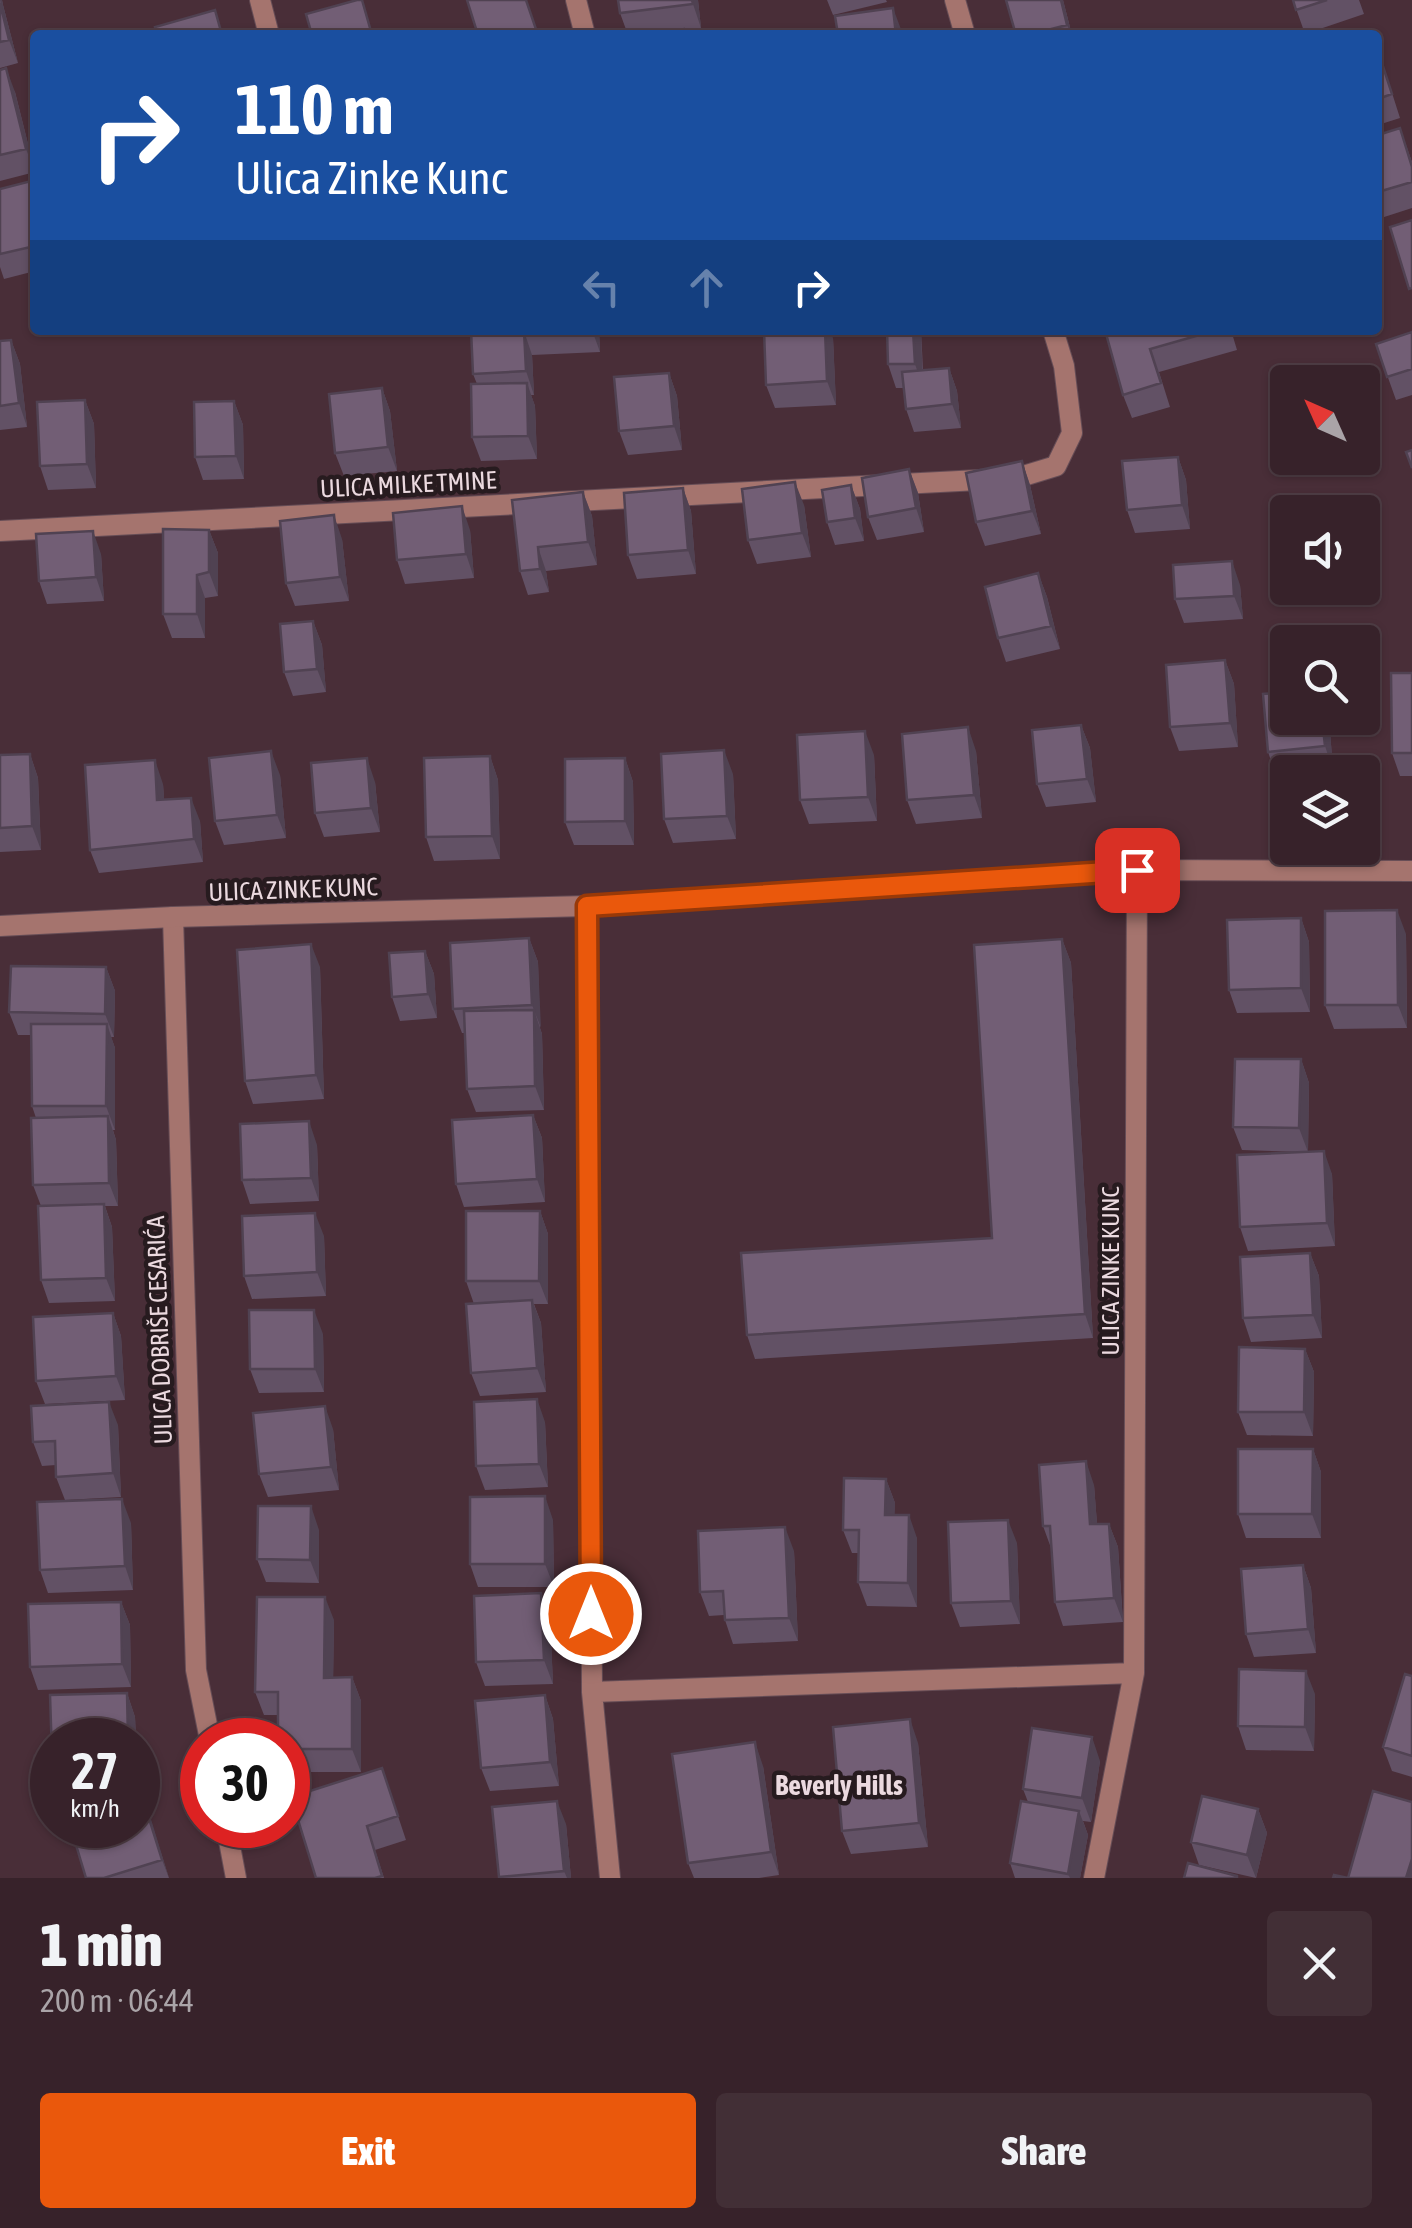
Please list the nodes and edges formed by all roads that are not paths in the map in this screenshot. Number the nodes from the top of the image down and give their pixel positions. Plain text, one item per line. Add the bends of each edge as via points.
1 (260, 0) edge
2 (576, 0) edge
3 (955, 0) edge
4 (267, 30) edge
5 (584, 30) edge
6 (964, 30) edge
7 (1055, 335) edge
8 (0, 531) edge
9 (1137, 870) junction
10 (1412, 870) edge
11 (587, 906) junction
12 (173, 917) junction
13 (0, 926) edge
14 (1134, 1673) junction
15 (592, 1692) junction
16 (206, 1718) edge
17 (230, 1848) edge
18 (236, 1878) edge
19 (610, 1878) edge
20 (1094, 1878) edge

1 - 4 street
2 - 5 street
3 - 6 street
7 - 8 street, ULICA MILKE TMINE via 1072,433 1056,466 1017,478
9 - 10 street, ULICA ZINKE KUNC
9 - 11 street, ULICA ZINKE KUNC
9 - 14 street, ULICA ZINKE KUNC
11 - 12 street, ULICA ZINKE KUNC
11 - 15 street
12 - 13 street, ULICA ZINKE KUNC
12 - 16 street, ULICA DOBRIŠE CESARIĆA via 196,1670
14 - 15 street
14 - 20 street, ULICA ZINKE KUNC
15 - 19 street
17 - 18 street

